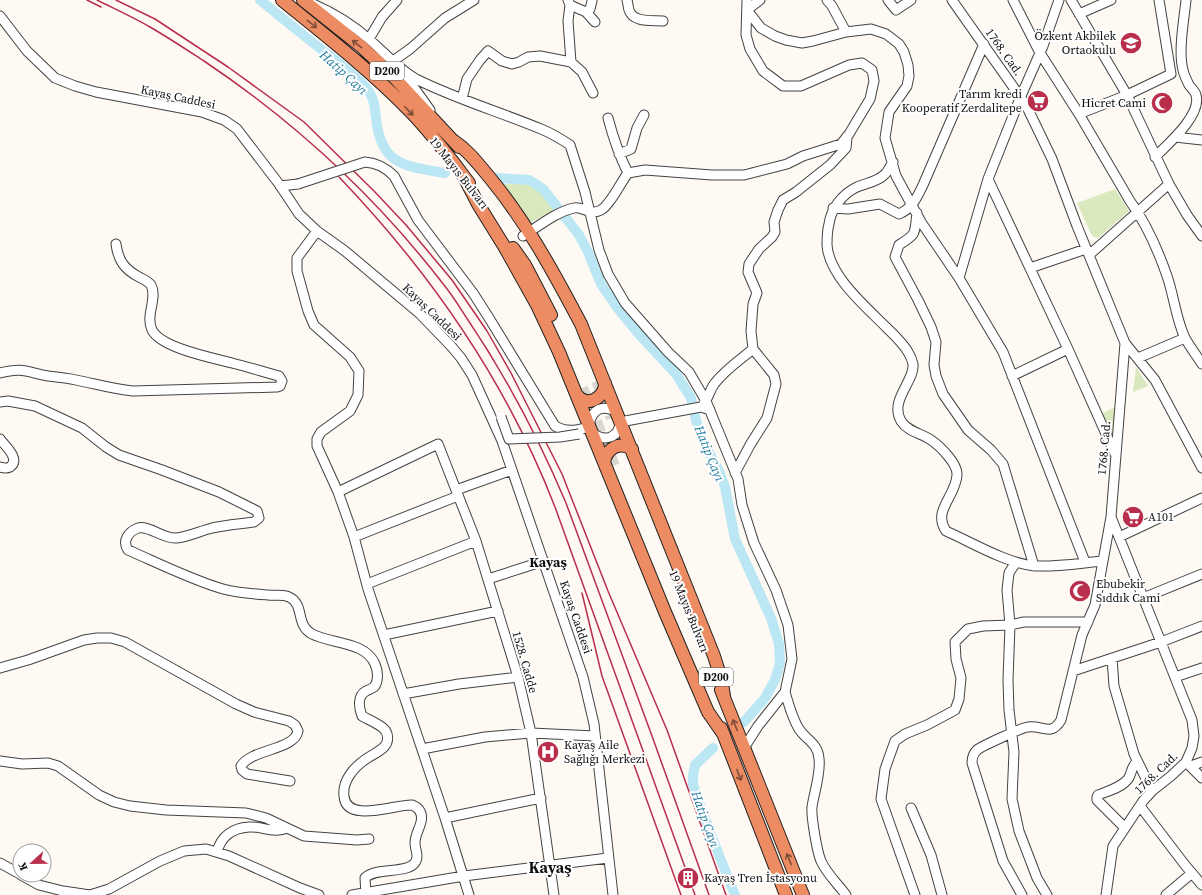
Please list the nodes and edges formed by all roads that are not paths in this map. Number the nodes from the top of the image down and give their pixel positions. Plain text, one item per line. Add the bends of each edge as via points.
1 (282, 0) edge
2 (304, 0) edge
3 (397, 0) edge
4 (474, 0) edge
5 (627, 0) edge
6 (747, 0) edge
7 (760, 0) edge
8 (827, 0) edge
9 (888, 0) edge
10 (911, 0) edge
11 (952, 0) edge
12 (1013, 0) edge
13 (1059, 0) edge
14 (1071, 0) edge
15 (1111, 0) edge
16 (1159, 0) edge
17 (1186, 0) edge
18 (592, 1) edge
19 (569, 2) edge
20 (747, 10) junction
21 (586, 12) junction
22 (1078, 14) junction
23 (0, 16) edge
24 (663, 21) dead end
25 (595, 22) dead end
26 (846, 32) junction
27 (369, 39) junction
28 (984, 44) junction
29 (1040, 53) junction
30 (393, 61) junction
31 (571, 62) junction
32 (400, 68) junction
33 (431, 85) junction
34 (419, 93) junction
35 (593, 94) dead end
36 (1127, 95) junction
37 (1021, 96) junction
38 (462, 99) junction
39 (1079, 114) junction
40 (644, 116) dead end
41 (608, 118) dead end
42 (438, 123) junction
43 (847, 137) junction
44 (1175, 137) junction
45 (1202, 140) edge
46 (454, 141) junction
47 (619, 154) junction
48 (1155, 157) junction
49 (893, 162) junction
50 (628, 173) junction
51 (988, 179) junction
52 (1169, 184) junction
53 (280, 186) junction
54 (495, 188) junction
55 (833, 208) junction
56 (914, 209) junction
57 (1138, 212) junction
58 (590, 213) junction
59 (317, 231) junction
60 (526, 234) junction
61 (1202, 236) edge
62 (116, 244) dead end
63 (1087, 252) junction
64 (1030, 268) junction
65 (959, 278) junction
66 (1185, 338) junction
67 (1126, 343) junction
68 (753, 349) junction
69 (1068, 349) junction
70 (1138, 358) junction
71 (1202, 364) edge
72 (0, 373) edge
73 (1012, 376) junction
74 (601, 382) junction
75 (580, 392) junction
76 (0, 402) edge
77 (700, 405) junction
78 (489, 411) junction
79 (618, 417) junction
80 (587, 429) junction
81 (0, 439) edge
82 (630, 454) junction
83 (1116, 455) junction
84 (609, 464) junction
85 (0, 467) edge
86 (1202, 468) edge
87 (512, 470) junction
88 (735, 473) junction
89 (338, 492) junction
90 (457, 493) junction
91 (1202, 498) edge
92 (1110, 517) junction
93 (354, 537) junction
94 (1119, 537) junction
95 (476, 541) junction
96 (1103, 560) junction
97 (544, 561) junction
98 (1016, 562) junction
99 (1085, 562) junction
100 (1034, 566) junction
101 (1202, 574) edge
102 (488, 579) junction
103 (367, 584) junction
104 (1143, 598) junction
105 (498, 611) junction
106 (1088, 622) junction
107 (1010, 625) junction
108 (1202, 626) edge
109 (384, 635) junction
110 (1161, 642) junction
111 (1112, 658) junction
112 (0, 668) edge
113 (1202, 668) edge
114 (1073, 671) junction
115 (518, 677) junction
116 (1175, 677) junction
117 (785, 692) junction
118 (403, 694) junction
119 (531, 733) junction
120 (1011, 734) junction
121 (595, 736) junction
122 (422, 748) junction
123 (744, 748) junction
124 (0, 761) edge
125 (1137, 762) junction
126 (1202, 762) edge
127 (1188, 764) junction
128 (1202, 778) edge
129 (290, 781) dead end
130 (1152, 791) junction
131 (541, 798) junction
132 (1140, 806) junction
133 (911, 808) dead end
134 (445, 818) junction
135 (287, 828) junction
136 (1125, 828) junction
137 (369, 839) dead end
138 (217, 852) junction
139 (608, 858) junction
140 (0, 863) edge
141 (550, 865) junction
142 (12, 870) edge
143 (1192, 873) junction
144 (464, 876) junction
145 (35, 883) edge
146 (1202, 885) edge
147 (365, 894) edge
148 (319, 895) edge
149 (352, 895) edge
150 (470, 895) edge
151 (554, 895) edge
152 (613, 895) edge
153 (786, 895) edge
154 (803, 895) edge
155 (846, 895) edge
156 (916, 895) edge
157 (942, 895) edge
158 (1022, 895) edge
159 (1047, 895) edge
160 (1106, 895) edge
161 (1166, 895) edge

1 -> 75 highway, 19 Mayıs Bulvarı / D200 via 410,110 446,152 478,200 537,305
2 - 27 street via 333,13
42 -> 2 highway, 19 Mayıs Bulvarı / D200 via 362,47
3 - 27 street via 382,17
4 - 30 street via 445,18
5 - 24 street via 629,12 636,18
6 - 20 street
7 - 20 street
8 - 26 street
9 - 10 street via 896,10
11 - 28 street, 1768. Cad.
12 - 29 street
13 - 29 street
14 - 22 street
15 - 22 street
16 - 36 street via 1171,74
17 - 44 street via 1181,56 1183,70 1196,95 1196,106 1191,117
18 - 21 street via 590,9
19 - 21 street
19 - 31 street
20 - 26 street via 761,28 786,40 802,43
20 - 43 street via 746,35 750,49 763,71 783,86 801,86 848,65 862,63 872,70 874,81 870,99
21 - 25 street
22 - 36 street
23 - 53 street, Kayaş Caddesi via 27,51 55,78 96,92 189,109 224,120 237,129
26 - 49 street via 870,29 881,32 895,40 904,52 909,76 907,86 889,112 885,138
27 - 30 street
28 - 37 street, 1768. Cad.
28 - 56 street
29 - 37 street
29 - 39 street
30 - 32 street
31 - 35 street via 582,72
31 - 38 street via 540,56 528,57 512,64 502,61 488,51 467,79
32 - 33 street
32 - 34 street
33 - 34 street
33 - 38 street
34 - 42 street
36 - 39 street
36 - 48 street
37 - 51 street
37 - 63 street, 1768. Cad. via 1052,159
38 - 58 street via 543,129 570,145
39 - 57 street
40 - 47 street via 637,128 631,149
41 - 47 street
42 - 46 highway, 19 Mayıs Bulvarı / D200
43 - 50 street via 842,144 803,156 787,164 744,175 645,170
43 - 68 street via 846,148 830,165 783,200 774,222 775,232 759,249 750,264 748,272 757,293 753,304 751,331
44 - 45 street
44 - 48 street
46 - 54 highway, 19 Mayıs Bulvarı / D200
46 - 54 highway via 465,148
47 - 50 street
48 - 52 street
49 - 55 street via 884,175 848,192
49 - 56 street via 896,176
50 - 58 street via 609,202 601,210
51 - 64 street
51 - 65 street
52 - 57 street
52 - 61 street
53 - 59 street, Kayaş Caddesi via 298,214
53 - 80 street, bridge via 298,184 365,162 377,164 387,170 394,176 423,228 473,293 555,426 571,431
54 - 60 highway, 19 Mayıs Bulvarı
55 - 56 street via 848,209 880,204 899,214
55 - 98 street via 827,246 837,274 847,288 898,339 913,363 911,376 900,399 900,420 908,429 931,440 955,465 955,487 942,510 941,525 946,531
56 - 65 street
56 - 100 street via 914,234 899,245 895,258 918,300 936,342 934,365 943,394 968,430 992,450 1003,464
57 - 63 street
57 - 66 street via 1167,276
58 - 60 street via 576,208 563,212
58 - 77 street via 608,274 625,303 689,372
59 - 78 street, Kayaş Caddesi via 377,277 435,328 461,358
59 - 89 street via 297,258 297,271 308,311 314,325 350,358 359,371 358,395 350,411 321,432 317,439 317,446
60 - 74 highway, 19 Mayıs Bulvarı via 554,274 581,324
62 - 72 street via 117,254 124,267 146,280 152,289 150,322 158,337 186,350 279,376 282,381 280,386 133,391 24,370
63 - 64 street
63 - 67 street, 1768. Cad.
64 - 69 street
65 - 73 street via 1003,352
66 - 70 street
66 - 71 street
67 - 70 street
67 - 83 street, 1768. Cad.
68 - 77 street via 720,376
68 - 88 street via 774,375 776,384 767,418
69 - 73 street
69 - 83 street
70 - 86 street via 1155,380
73 - 99 street
74 - 75 highway via 603,392 595,400 580,399
74 - 79 highway, 19 Mayıs Bulvarı
75 - 80 highway, 19 Mayıs Bulvarı
76 - 147 street via 35,406 77,426 119,455 219,492 257,511 259,518 254,522 218,527 180,538 167,537 139,528 128,535 126,545 128,550 224,589 291,598 298,606 303,625 310,633 356,647 373,659 377,681 361,696 359,708 362,716 381,726 388,736 387,742 383,749 351,772 344,790 345,801 351,808 365,812 412,805 418,809 422,818 416,836 418,856 415,863 409,868 368,875 364,878
77 - 79 street
77 - 88 street via 710,410
78 - 80 street, bridge via 501,417 510,442 560,439
78 - 87 street, Kayaş Caddesi
79 - 80 street via 607,408 598,410 591,417
79 - 80 street via 618,431 610,438 600,438
79 - 82 highway, 19 Mayıs Bulvarı
80 - 84 highway, 19 Mayıs Bulvarı
81 - 85 street via 14,459 9,467
82 - 84 highway via 627,446 617,445 606,455
123 -> 82 highway, 19 Mayıs Bulvarı / D200
83 - 92 street, 1768. Cad.
84 -> 153 highway, 19 Mayıs Bulvarı / D200 via 724,735
87 - 90 street
87 - 97 street, Kayaş Caddesi
88 - 117 street via 754,543 776,590 788,624 792,659
89 - 90 street, 1528. Cadde via 438,444
89 - 93 street
90 - 93 street
90 - 95 street, 1528. Cadde
91 - 94 street
92 - 94 street, 1768. Cad.
92 - 96 street
93 - 103 street
94 - 104 street, 1768. Cad.
95 - 102 street, 1528. Cadde
95 - 103 street
96 - 99 street
96 - 106 street via 1095,605
97 - 102 street
97 - 121 street, Kayaş Caddesi via 583,677
98 - 100 street
98 - 107 street via 1009,573 1007,590
99 - 100 street
101 - 104 street
102 - 105 street, 1528. Cadde
103 - 109 street
104 - 110 street, 1768. Cad.
105 - 109 street
105 - 115 street, 1528. Cadde
106 - 107 street via 1024,622
106 - 114 street
107 - 120 street via 1008,710
107 - 156 street via 968,629 955,642 961,678 955,710 895,741 885,769 881,799
108 - 110 street
109 - 118 street
110 - 111 street
110 - 116 street, 1768. Cad.
111 - 114 street
111 - 125 street via 1114,686
112 - 129 street via 84,640 104,638 125,642 236,704 295,725 298,731 295,738 250,758 242,766 242,770 247,774
113 - 116 street
114 - 120 street via 1062,720 1058,726 1053,729 1028,727
115 - 118 street
115 - 119 street, 1528. Cadde
116 - 127 street, 1768. Cad. via 1192,720 1194,736
117 - 123 street
117 - 155 street via 800,730 813,743 819,759 812,807 813,825 821,860
118 - 122 street
119 - 121 street
119 - 122 street via 485,737
119 - 131 street, 1528. Cadde
120 - 158 street via 979,748 972,757 972,763 1003,861
120 - 159 street via 1014,752 1012,800 1019,831 1037,878
121 - 139 street, Kayaş Caddesi
122 - 134 street
154 -> 123 highway, 19 Mayıs Bulvarı / D200
124 - 135 street via 16,764 48,763 58,766 99,795 130,806 246,813 266,818
125 - 130 street
125 - 136 street via 1128,779 1097,797 1097,800
126 - 127 street
127 - 128 street
127 - 130 street, 1768. Cad.
130 - 132 street, 1768. Cad.
131 - 134 street
131 - 141 street, 1528. Cadde
132 - 136 street, 1768. Cad.
132 - 143 street
133 - 157 street via 930,855
134 - 144 street
135 - 137 street via 309,837
135 - 138 street via 282,831 249,827 237,829 224,837
136 - 160 street, 1768. Cad. via 1113,846
138 - 145 street via 206,849 184,851 160,861 109,890 90,895
138 - 148 street
139 - 141 street
139 - 152 street, Kayaş Caddesi
140 - 142 street
141 - 144 street
141 - 151 street, 1528. Cadde
143 - 146 street
143 - 161 street
144 - 147 street
144 - 150 street
147 - 149 street

